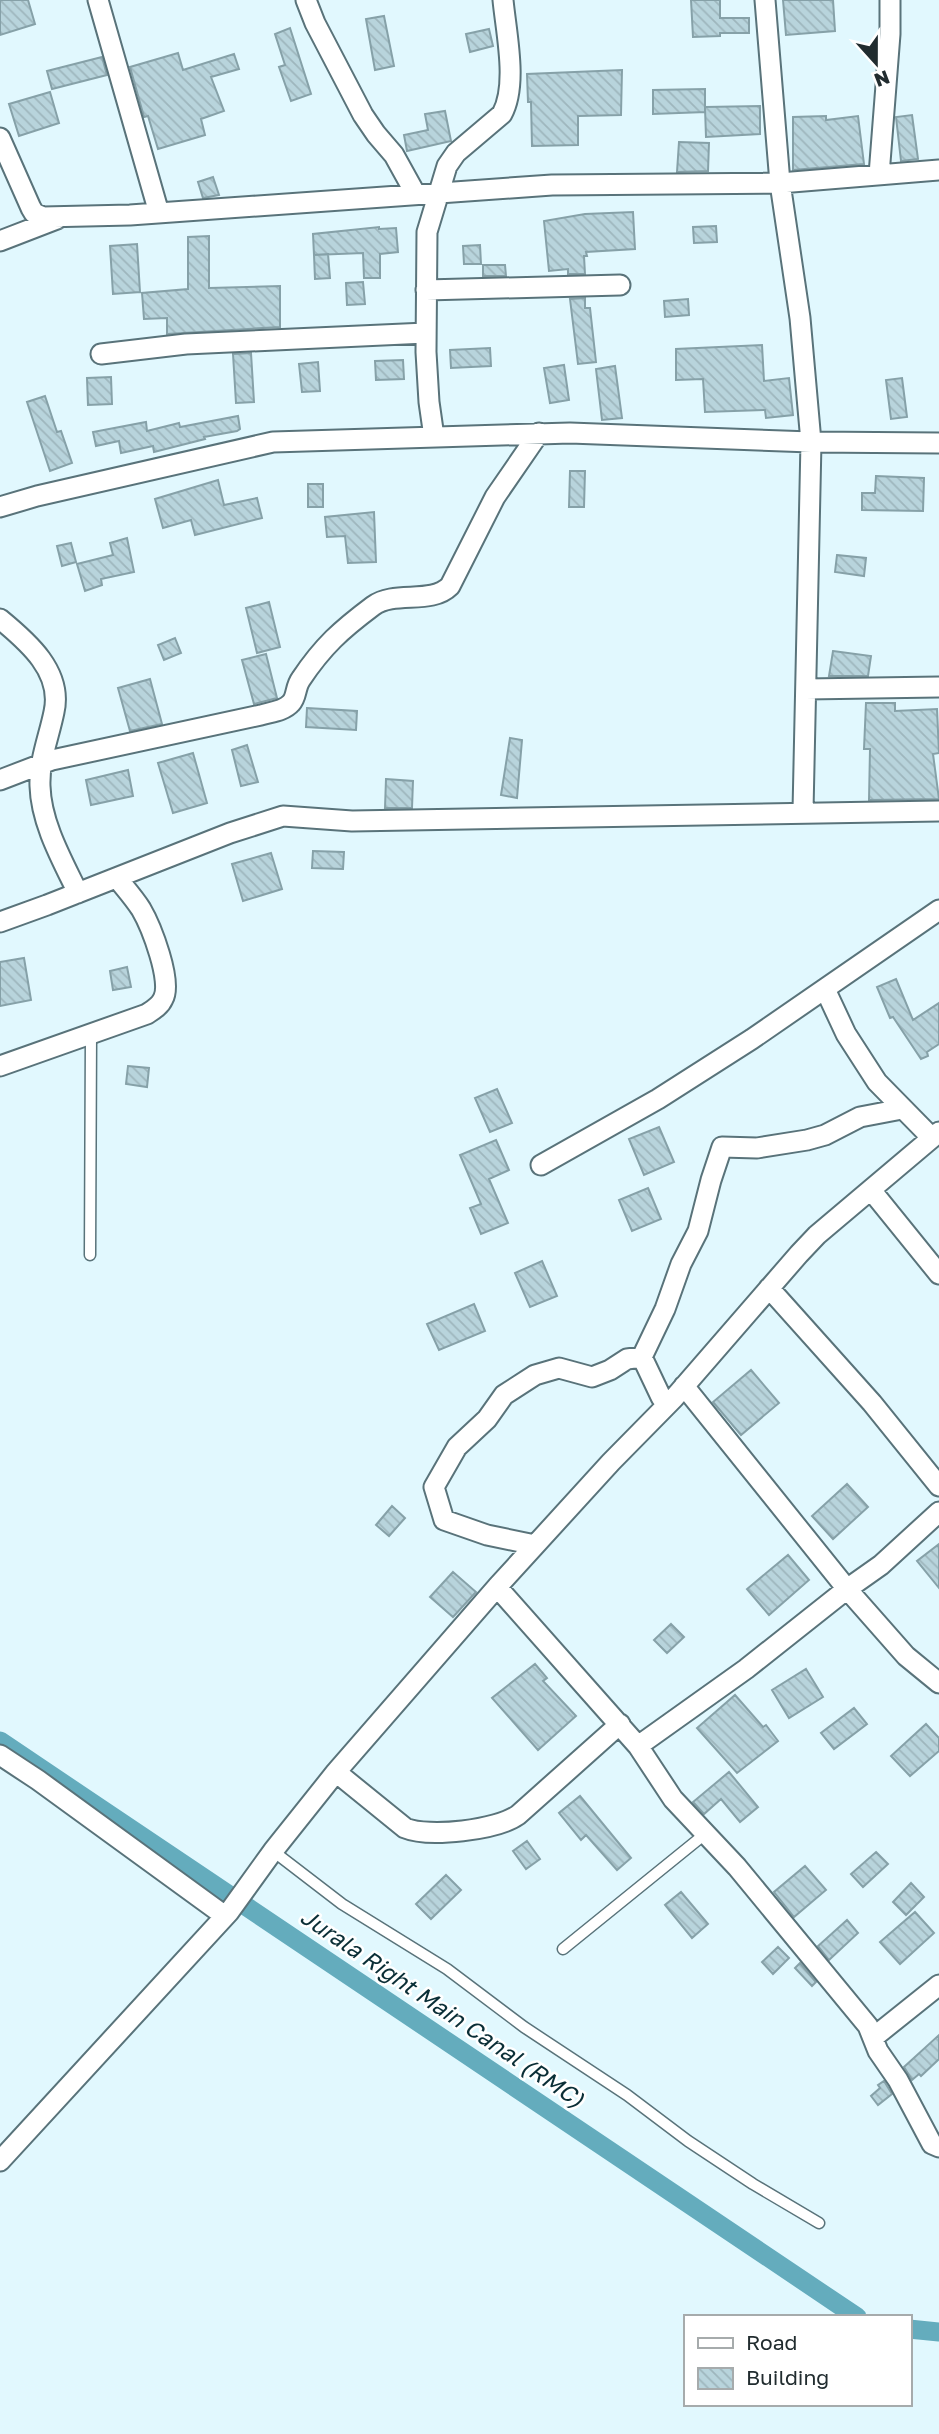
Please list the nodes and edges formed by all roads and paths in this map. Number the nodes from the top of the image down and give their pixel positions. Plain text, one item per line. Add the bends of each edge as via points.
1 (98, 0) edge
2 (306, 0) edge
3 (503, 0) edge
4 (765, 0) edge
5 (890, 0) edge
6 (0, 138) edge
7 (939, 170) edge
8 (879, 175) junction
9 (780, 183) junction
10 (438, 191) junction
11 (415, 193) junction
12 (159, 212) junction
13 (62, 217) junction
14 (0, 241) edge
15 (620, 285) dead end
16 (426, 290) junction
17 (426, 333) junction
18 (101, 354) dead end
19 (538, 433) junction
20 (434, 436) junction
21 (811, 442) junction
22 (939, 443) edge
23 (0, 507) edge
24 (0, 619) edge
25 (939, 687) edge
26 (806, 689) junction
27 (41, 763) junction
28 (0, 780) edge
29 (803, 811) junction
30 (939, 811) edge
31 (117, 878) junction
32 (78, 892) junction
33 (939, 910) edge
34 (0, 922) edge
35 (825, 989) junction
36 (91, 1033) junction
37 (0, 1066) edge
38 (902, 1109) junction
39 (935, 1135) edge
40 (541, 1165) dead end
41 (870, 1190) junction
42 (90, 1255) dead end
43 (939, 1274) edge
44 (769, 1288) junction
45 (642, 1357) junction
46 (684, 1386) junction
47 (667, 1405) junction
48 (939, 1486) edge
49 (939, 1512) edge
50 (536, 1545) junction
51 (497, 1587) junction
52 (847, 1589) junction
53 (939, 1683) edge
54 (620, 1724) junction
55 (639, 1746) junction
56 (0, 1755) edge
57 (336, 1772) junction
58 (705, 1834) junction
59 (272, 1853) junction
60 (227, 1914) junction
61 (563, 1950) dead end
62 (939, 1985) edge
63 (874, 2037) junction
64 (939, 2147) edge
65 (0, 2161) edge
66 (819, 2223) dead end

1 - 12 street
2 - 11 street via 363,115 394,155
3 - 10 street via 509,63 507,106 456,153
4 - 9 street
5 - 8 street
6 - 13 street via 34,213
7 - 8 street
8 - 9 street
9 - 10 street
9 - 21 street via 800,318
10 - 11 street
10 - 16 street via 425,239
11 - 12 street
12 - 13 street
13 - 14 street
15 - 16 street
16 - 17 street
17 - 18 street via 195,344
17 - 20 street
19 - 20 street
19 - 21 street
19 - 27 street via 495,497 450,586 438,594 386,600 373,606 321,649 296,686 290,705
20 - 23 street via 258,444
21 - 22 street
21 - 26 street
24 - 27 street via 28,642 55,690
25 - 26 street
26 - 29 street
27 - 28 street
27 - 32 street via 43,810
29 - 30 street
29 - 31 street via 352,821 287,815
31 - 32 street
31 - 36 street via 149,926 166,990 156,1009
32 - 34 street
33 - 35 street
35 - 38 street via 862,1062
35 - 40 street via 658,1099
36 - 37 street
36 - 42 lane
38 - 39 street
38 - 45 street via 860,1117 807,1140 757,1148 722,1147 698,1231
39 - 41 street
41 - 43 street
41 - 44 street via 817,1235
44 - 46 street
44 - 48 street
45 - 47 street
45 - 50 street via 627,1359 592,1377 559,1368 535,1375 504,1395 443,1469 434,1487 444,1520
46 - 47 street
46 - 52 street
47 - 50 street
49 - 52 street
50 - 51 street
51 - 54 street
51 - 57 street
52 - 53 street via 905,1656
52 - 55 street
54 - 55 street
54 - 57 street via 518,1815 497,1825 416,1832
55 - 58 street via 661,1784
56 - 60 street
57 - 59 street
58 - 61 lane
58 - 63 street
59 - 60 street
59 - 66 lane via 342,1904 447,1969 688,2141
60 - 65 street
62 - 63 street
63 - 64 street via 932,2144

